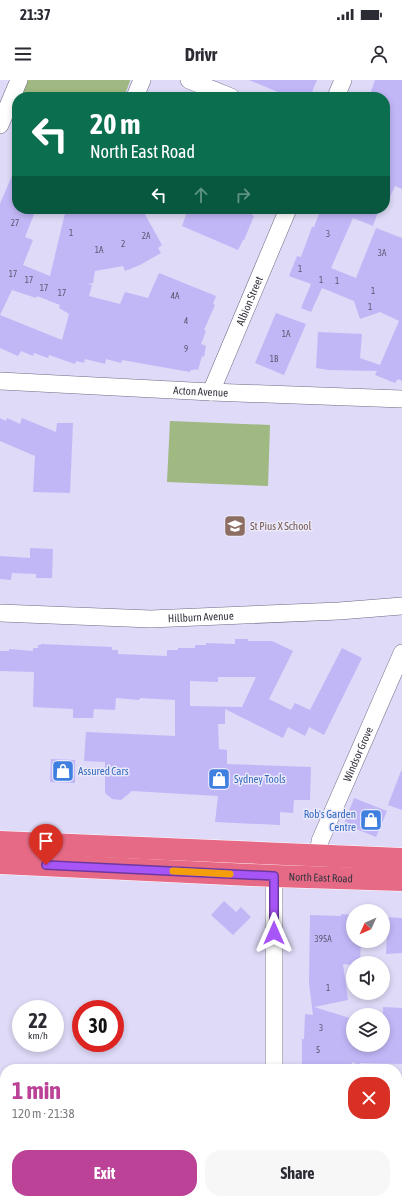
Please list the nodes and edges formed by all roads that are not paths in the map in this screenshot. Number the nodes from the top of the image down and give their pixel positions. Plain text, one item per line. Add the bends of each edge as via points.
1 (19, 80) edge
2 (142, 80) edge
3 (189, 80) edge
4 (343, 80) edge
5 (16, 92) edge
6 (137, 92) edge
7 (219, 92) edge
8 (338, 92) edge
9 (12, 104) edge
10 (7, 122) edge
11 (286, 214) edge
12 (0, 381) edge
13 (211, 392) junction
14 (402, 398) edge
15 (402, 606) edge
16 (0, 613) edge
17 (402, 653) edge
18 (0, 842) edge
19 (274, 854) junction
20 (318, 856) junction
21 (402, 859) edge
22 (0, 863) edge
23 (274, 876) junction
24 (319, 878) junction
25 (402, 880) edge
26 (274, 1064) edge

1 - 5 street
2 - 6 street
3 - 7 street
4 - 8 street
9 - 10 street
11 - 13 street, Albion Street
12 - 13 street, Acton Avenue
13 - 14 street, Acton Avenue
15 - 16 street, Hillburn Avenue via 151,619
17 - 20 street, Windsor Grove via 320,841
18 - 19 highway, North East Road
19 - 20 highway, North East Road
19 - 23 highway
20 - 21 highway, North East Road
20 - 24 highway
22 - 23 highway, North East Road
23 - 24 highway, North East Road
23 - 26 street
24 - 25 highway, North East Road

